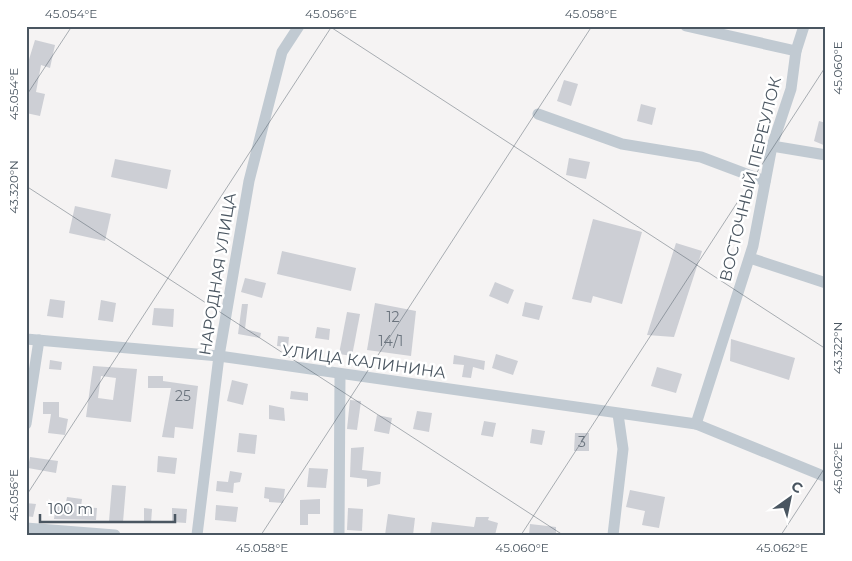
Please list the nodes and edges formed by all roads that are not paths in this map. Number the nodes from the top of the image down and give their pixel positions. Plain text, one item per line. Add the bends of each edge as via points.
1 (298, 26) edge
2 (686, 26) edge
3 (804, 26) edge
4 (796, 51) junction
5 (538, 114) dead end
6 (772, 146) junction
7 (826, 155) edge
8 (765, 181) junction
9 (750, 258) junction
10 (826, 283) edge
11 (26, 339) edge
12 (39, 340) junction
13 (219, 356) junction
14 (340, 374) junction
15 (618, 414) junction
16 (26, 424) edge
17 (696, 424) junction
18 (826, 477) edge
19 (26, 528) edge
20 (115, 535) edge
21 (198, 535) edge
22 (338, 535) edge
23 (613, 535) edge

1 - 13 street, НАРОДНАЯ УЛИЦА via 282,52 248,182
2 - 4 street
3 - 4 street, ВОСТОЧНЫЙ ПЕРЕУЛОК
4 - 6 street, ВОСТОЧНЫЙ ПЕРЕУЛОК via 791,89
5 - 8 street via 622,144 702,157
6 - 7 street
6 - 8 street, ВОСТОЧНЫЙ ПЕРЕУЛОК
8 - 9 street, ВОСТОЧНЫЙ ПЕРЕУЛОК
9 - 10 street
9 - 17 street, ВОСТОЧНЫЙ ПЕРЕУЛОК
11 - 12 street, УЛИЦА КАЛИНИНА
12 - 13 street, УЛИЦА КАЛИНИНА
12 - 16 street
13 - 14 street, УЛИЦА КАЛИНИНА
13 - 21 street, НАРОДНАЯ УЛИЦА
14 - 15 street, УЛИЦА КАЛИНИНА
14 - 22 street
15 - 17 street, УЛИЦА КАЛИНИНА
15 - 23 street via 623,448
17 - 18 street, УЛИЦА КАЛИНИНА
19 - 20 street

